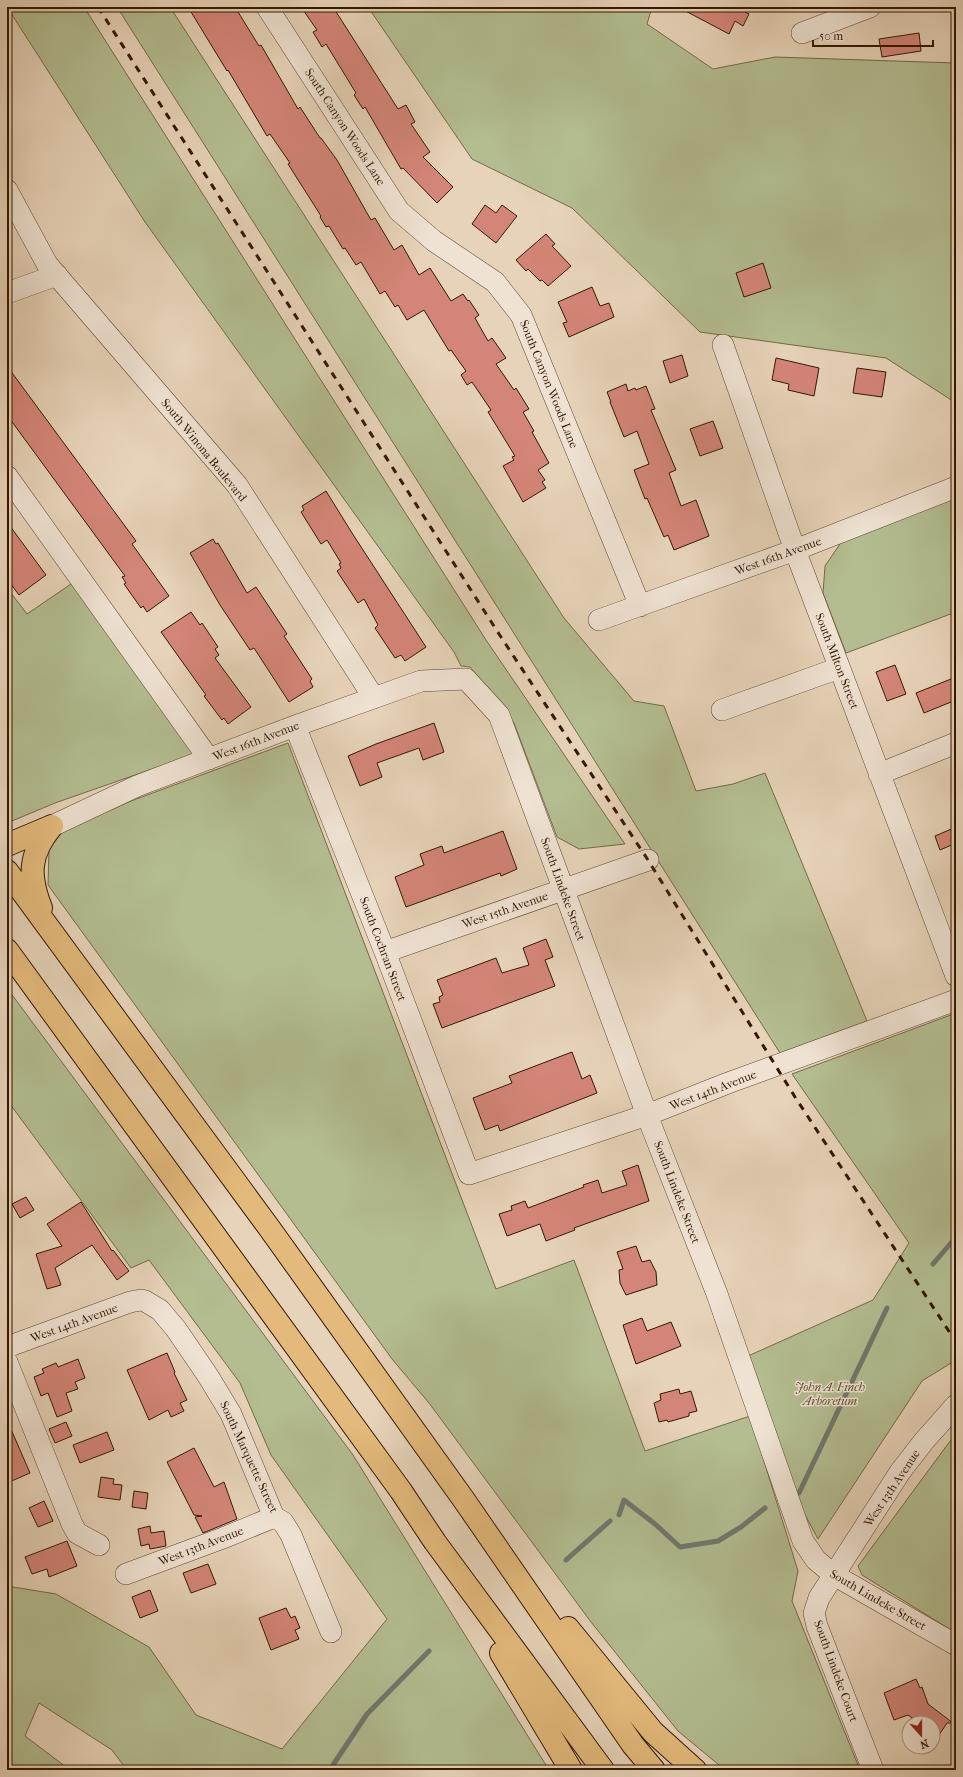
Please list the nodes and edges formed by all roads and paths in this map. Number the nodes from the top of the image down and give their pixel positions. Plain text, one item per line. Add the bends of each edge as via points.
1 (267, 7) edge
2 (870, 7) edge
3 (802, 33) dead end
4 (7, 190) edge
5 (57, 275) junction
6 (7, 293) edge
7 (724, 345) dead end
8 (7, 476) edge
9 (956, 486) edge
10 (795, 550) junction
11 (640, 606) junction
12 (599, 620) dead end
13 (839, 668) junction
14 (466, 679) joint
15 (374, 698) junction
16 (722, 710) dead end
17 (295, 726) junction
18 (956, 744) edge
19 (209, 758) junction
20 (880, 774) junction
21 (52, 826) junction
22 (7, 836) edge
23 (7, 845) edge
24 (648, 860) dead end
25 (7, 870) edge
26 (564, 890) junction
27 (50, 929) junction
28 (7, 950) edge
29 (385, 952) junction
30 (956, 976) edge
31 (956, 1000) edge
32 (646, 1115) junction
33 (469, 1174) joint
34 (141, 1300) joint
35 (7, 1347) edge
36 (7, 1362) edge
37 (956, 1405) edge
38 (464, 1500) junction
39 (274, 1517) junction
40 (436, 1542) junction
41 (99, 1545) dead end
42 (126, 1574) dead end
43 (834, 1575) junction
44 (330, 1632) dead end
45 (956, 1645) edge
46 (571, 1770) edge
47 (603, 1770) edge
48 (654, 1770) edge
49 (695, 1770) edge
50 (873, 1770) edge

1 - 11 street, South Canyon Woods Lane via 399,211 434,241 495,282 521,314
2 - 3 street
4 - 5 street, South Winona Boulevard via 47,264
5 - 6 street
5 - 15 street, South Winona Boulevard via 236,486
7 - 10 street, South Milton Street
8 - 19 street
9 - 10 street, West 16th Avenue
10 - 11 street, West 16th Avenue
10 - 13 street, South Milton Street
11 - 12 street, West 16th Avenue
13 - 16 street
13 - 20 street, South Milton Street
14 - 15 street, West 16th Avenue via 421,681
14 - 26 street, South Lindeke Street via 499,715
15 - 17 street, West 16th Avenue
17 - 19 street, West 16th Avenue
17 - 29 street, South Cochran Street
18 - 20 street
19 - 21 street, West 16th Avenue via 137,786
20 - 30 street, South Milton Street
21 - 22 highway
21 - 23 highway
21 - 27 highway via 34,854 32,879
24 - 26 street, West 15th Avenue
25 - 27 highway
26 - 29 street, West 15th Avenue
26 - 32 street, South Lindeke Street
27 - 38 highway via 270,1229
28 - 40 highway
29 - 33 street, South Cochran Street
31 - 32 street, West 14th Avenue
32 - 33 street, West 14th Avenue
32 - 43 street, South Lindeke Street via 717,1294 803,1541 816,1560
34 - 35 street, West 14th Avenue
34 - 39 street, South Marquette Street via 154,1306 167,1318 208,1376 231,1414
36 - 41 street via 72,1524 77,1533
37 - 43 street, West 13th Avenue via 900,1472
38 - 48 highway via 633,1745
38 - 49 highway via 653,1732
39 - 42 street, West 13th Avenue
39 - 44 street, South Marquette Street via 283,1522 291,1535
40 - 46 highway
40 - 47 highway
43 - 45 street, South Lindeke Street
43 - 50 street, South Lindeke Court via 816,1603 815,1620

